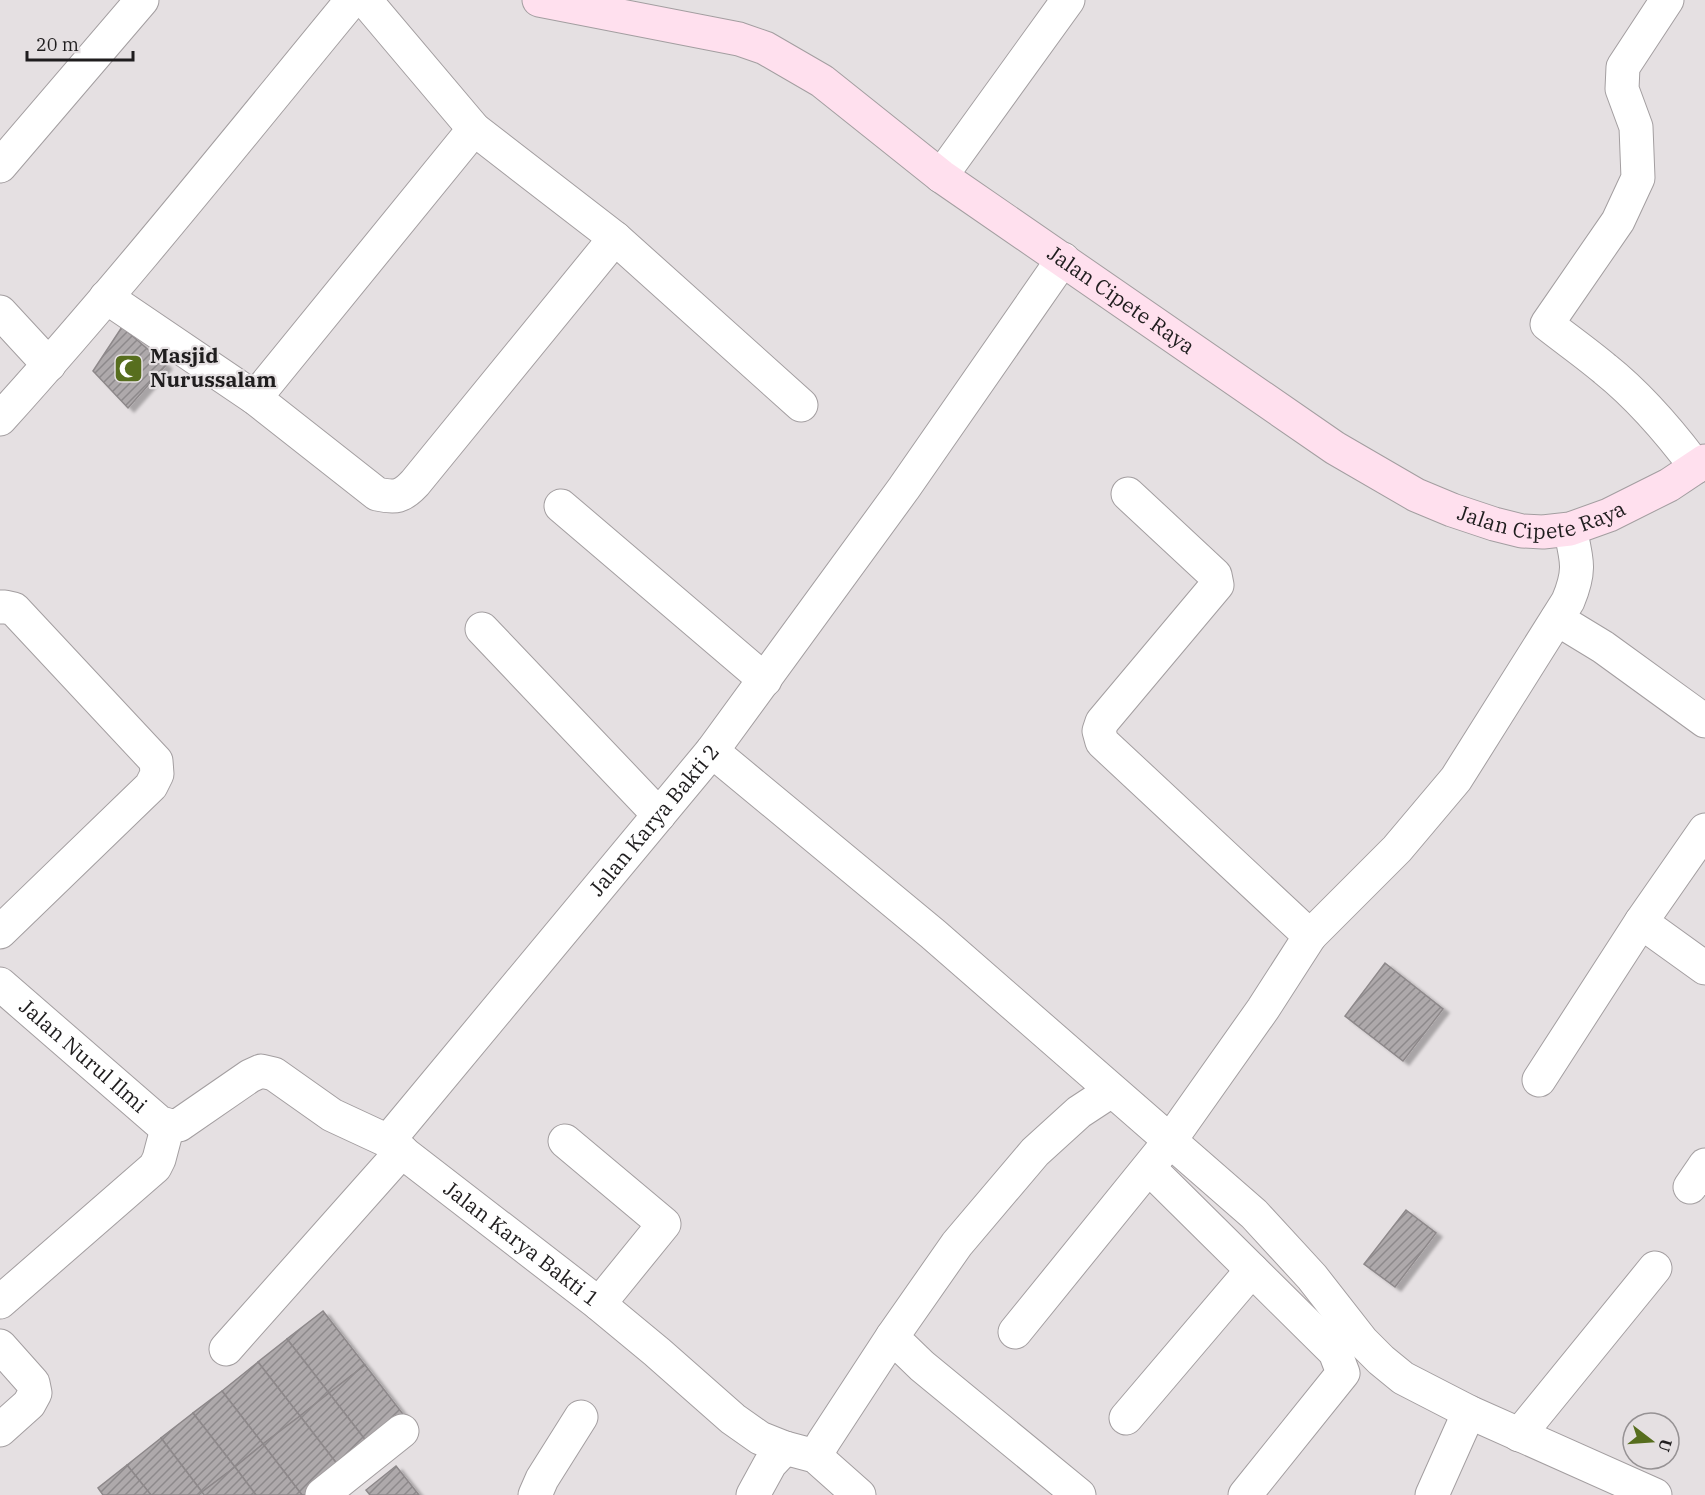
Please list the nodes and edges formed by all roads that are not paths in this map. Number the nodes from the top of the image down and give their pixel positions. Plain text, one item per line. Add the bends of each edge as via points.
1 (142, 0) edge
2 (352, 0) edge
3 (364, 0) edge
4 (539, 0) edge
5 (1068, 0) edge
6 (1667, 0) edge
7 (618, 8) edge
8 (474, 129) junction
9 (0, 166) edge
10 (941, 176) junction
11 (615, 238) junction
12 (1062, 259) junction
13 (106, 297) junction
14 (0, 312) edge
15 (49, 365) junction
16 (255, 398) junction
17 (801, 405) dead end
18 (0, 419) edge
19 (1700, 464) edge
20 (1128, 494) dead end
21 (561, 506) dead end
22 (1570, 529) junction
23 (0, 607) edge
24 (1557, 619) junction
25 (482, 629) dead end
26 (765, 680) junction
27 (1705, 721) edge
28 (712, 751) junction
29 (659, 815) junction
30 (1705, 830) edge
31 (1641, 922) junction
32 (0, 932) edge
33 (1310, 936) junction
34 (1705, 968) edge
35 (0, 984) edge
36 (1539, 1080) dead end
37 (1111, 1091) junction
38 (168, 1125) junction
39 (565, 1141) dead end
40 (1169, 1142) junction
41 (395, 1146) junction
42 (1149, 1168) junction
43 (1655, 1268) dead end
44 (1252, 1270) junction
45 (0, 1302) edge
46 (599, 1304) junction
47 (1015, 1332) dead end
48 (892, 1337) junction
49 (0, 1346) edge
50 (226, 1349) dead end
51 (1469, 1412) junction
52 (581, 1417) dead end
53 (1126, 1418) dead end
54 (0, 1430) edge
55 (402, 1431) dead end
56 (1519, 1435) junction
57 (785, 1448) junction
58 (816, 1456) junction
59 (1252, 1493) edge
60 (322, 1495) edge
61 (535, 1495) edge
62 (753, 1495) edge
63 (859, 1495) edge
64 (1079, 1495) edge
65 (1432, 1495) edge
66 (1656, 1495) edge

1 - 9 street
2 - 13 street
3 - 8 street
4 - 7 main road, Jalan Cipete Raya
5 - 10 street
6 - 19 street via 1623,67 1622,89 1636,127 1638,178 1618,221 1547,324 1637,398
7 - 10 main road, Jalan Cipete Raya via 650,21 765,48 822,81
8 - 11 street
8 - 16 street
10 - 12 main road, Jalan Cipete Raya
11 - 16 street via 415,483 400,496 377,494
11 - 17 street
12 - 22 main road, Jalan Cipete Raya via 1335,448 1416,495 1522,531
12 - 26 street, Jalan Karya Bakti 2
13 - 15 street
13 - 16 street
14 - 15 street
15 - 18 street
19 - 22 main road, Jalan Cipete Raya via 1619,510
20 - 33 street via 1215,575 1217,585 1102,722 1102,742
21 - 26 street
22 - 24 street via 1577,575
23 - 32 street via 14,609 156,761 157,774 151,786
24 - 27 street via 1603,647
24 - 33 street via 1456,779 1397,849
25 - 29 street
26 - 28 street, Jalan Karya Bakti 2
28 - 29 street, Jalan Karya Bakti 2
28 - 37 street via 933,934
29 - 41 street, Jalan Karya Bakti 2
30 - 31 street
31 - 34 street
31 - 36 street
33 - 40 street
35 - 38 street, Jalan Nurul Ilmi via 159,1122
37 - 40 street
37 - 48 street via 1079,1112 1035,1152 957,1244
38 - 41 street, Jalan Karya Bakti 1 via 179,1125 261,1071 274,1074 332,1115
38 - 45 street via 155,1167
39 - 46 street via 664,1224
40 - 42 street
40 - 51 street via 1254,1214 1381,1360 1403,1378
41 - 46 street, Jalan Karya Bakti 1
41 - 50 street, Jalan Karya Bakti 2
42 - 44 street
42 - 47 street
43 - 56 street
44 - 53 street
44 - 59 street via 1335,1352 1343,1373
46 - 57 street, Jalan Karya Bakti 1 via 733,1419
48 - 58 street
48 - 64 street
49 - 54 street via 33,1383 35,1393 30,1404
51 - 56 street
51 - 65 street
52 - 61 street
55 - 60 street
56 - 66 street
57 - 58 street, Jalan Karya Bakti 1
57 - 62 street via 770,1464
58 - 63 street, Jalan Karya Bakti 1

